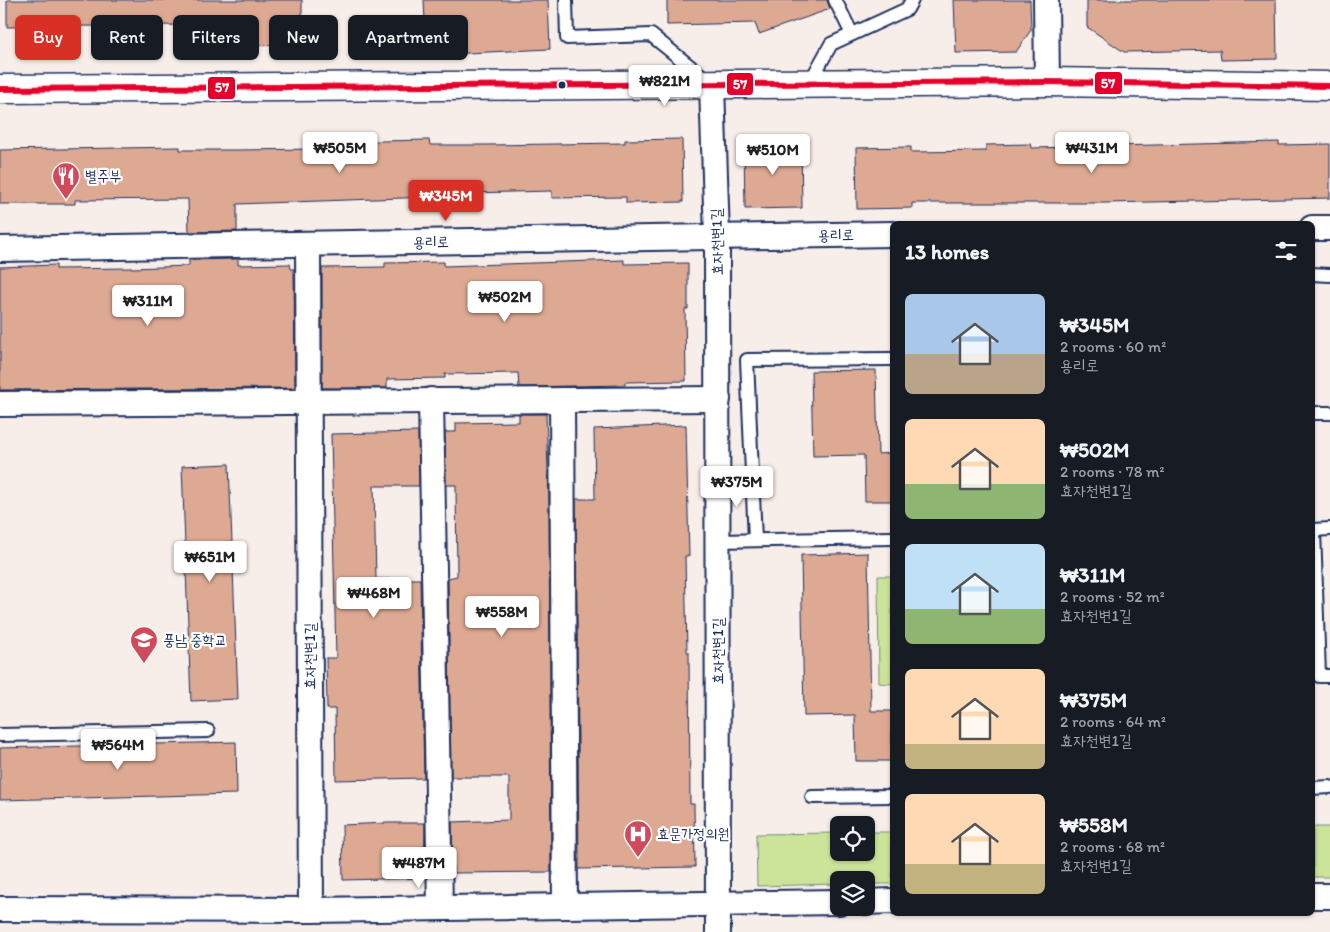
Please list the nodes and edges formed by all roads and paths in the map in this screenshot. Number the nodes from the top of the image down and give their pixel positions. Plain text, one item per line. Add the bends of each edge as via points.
1 (566, 0) edge
2 (835, 0) edge
3 (912, 0) edge
4 (1046, 0) edge
5 (852, 34) junction
6 (1047, 82) junction
7 (809, 84) junction
8 (712, 85) junction
9 (1330, 86) edge
10 (0, 89) edge
11 (1315, 228) edge
12 (1330, 228) edge
13 (890, 234) edge
14 (717, 237) junction
15 (308, 244) junction
16 (0, 249) edge
17 (1315, 274) edge
18 (1330, 275) edge
19 (890, 359) edge
20 (718, 399) junction
21 (431, 400) junction
22 (562, 400) junction
23 (308, 402) junction
24 (0, 404) edge
25 (1315, 413) edge
26 (1330, 413) edge
27 (1315, 530) edge
28 (1330, 530) edge
29 (890, 538) edge
30 (755, 540) junction
31 (718, 541) junction
32 (1315, 579) edge
33 (1330, 676) edge
34 (208, 731) dead end
35 (0, 735) edge
36 (1330, 787) edge
37 (1315, 788) edge
38 (890, 796) edge
39 (812, 797) dead end
40 (1315, 896) edge
41 (1330, 896) edge
42 (890, 901) edge
43 (830, 902) edge
44 (875, 902) edge
45 (718, 904) junction
46 (565, 906) junction
47 (440, 908) junction
48 (0, 909) edge
49 (311, 910) junction
50 (718, 932) edge

1 - 8 lane via 567,38 651,36
2 - 5 lane
3 - 5 lane via 907,9
4 - 6 street
5 - 7 lane via 831,44
6 - 7 street
6 - 9 street
7 - 8 street
8 - 10 street
8 - 14 street, 효자천변1길
11 - 12 street
13 - 14 street, 용리로
14 - 15 street, 용리로
14 - 20 street, 효자천변1길
15 - 16 street, 용리로
15 - 23 street, 효자천변1길
17 - 18 lane
19 - 30 lane via 748,360
20 - 22 street
20 - 31 street, 효자천변1길
21 - 22 street
21 - 23 street
21 - 47 street
22 - 46 street
23 - 24 street
23 - 49 street, 효자천변1길
25 - 26 lane
27 - 28 lane
29 - 30 lane
30 - 31 lane
31 - 45 street, 효자천변1길
32 - 33 lane via 1319,676
34 - 35 lane
36 - 37 lane
38 - 39 lane
40 - 41 street
42 - 44 street
43 - 45 street
45 - 46 street
45 - 50 street, 효자천변1길
46 - 47 street
47 - 49 street
48 - 49 street

